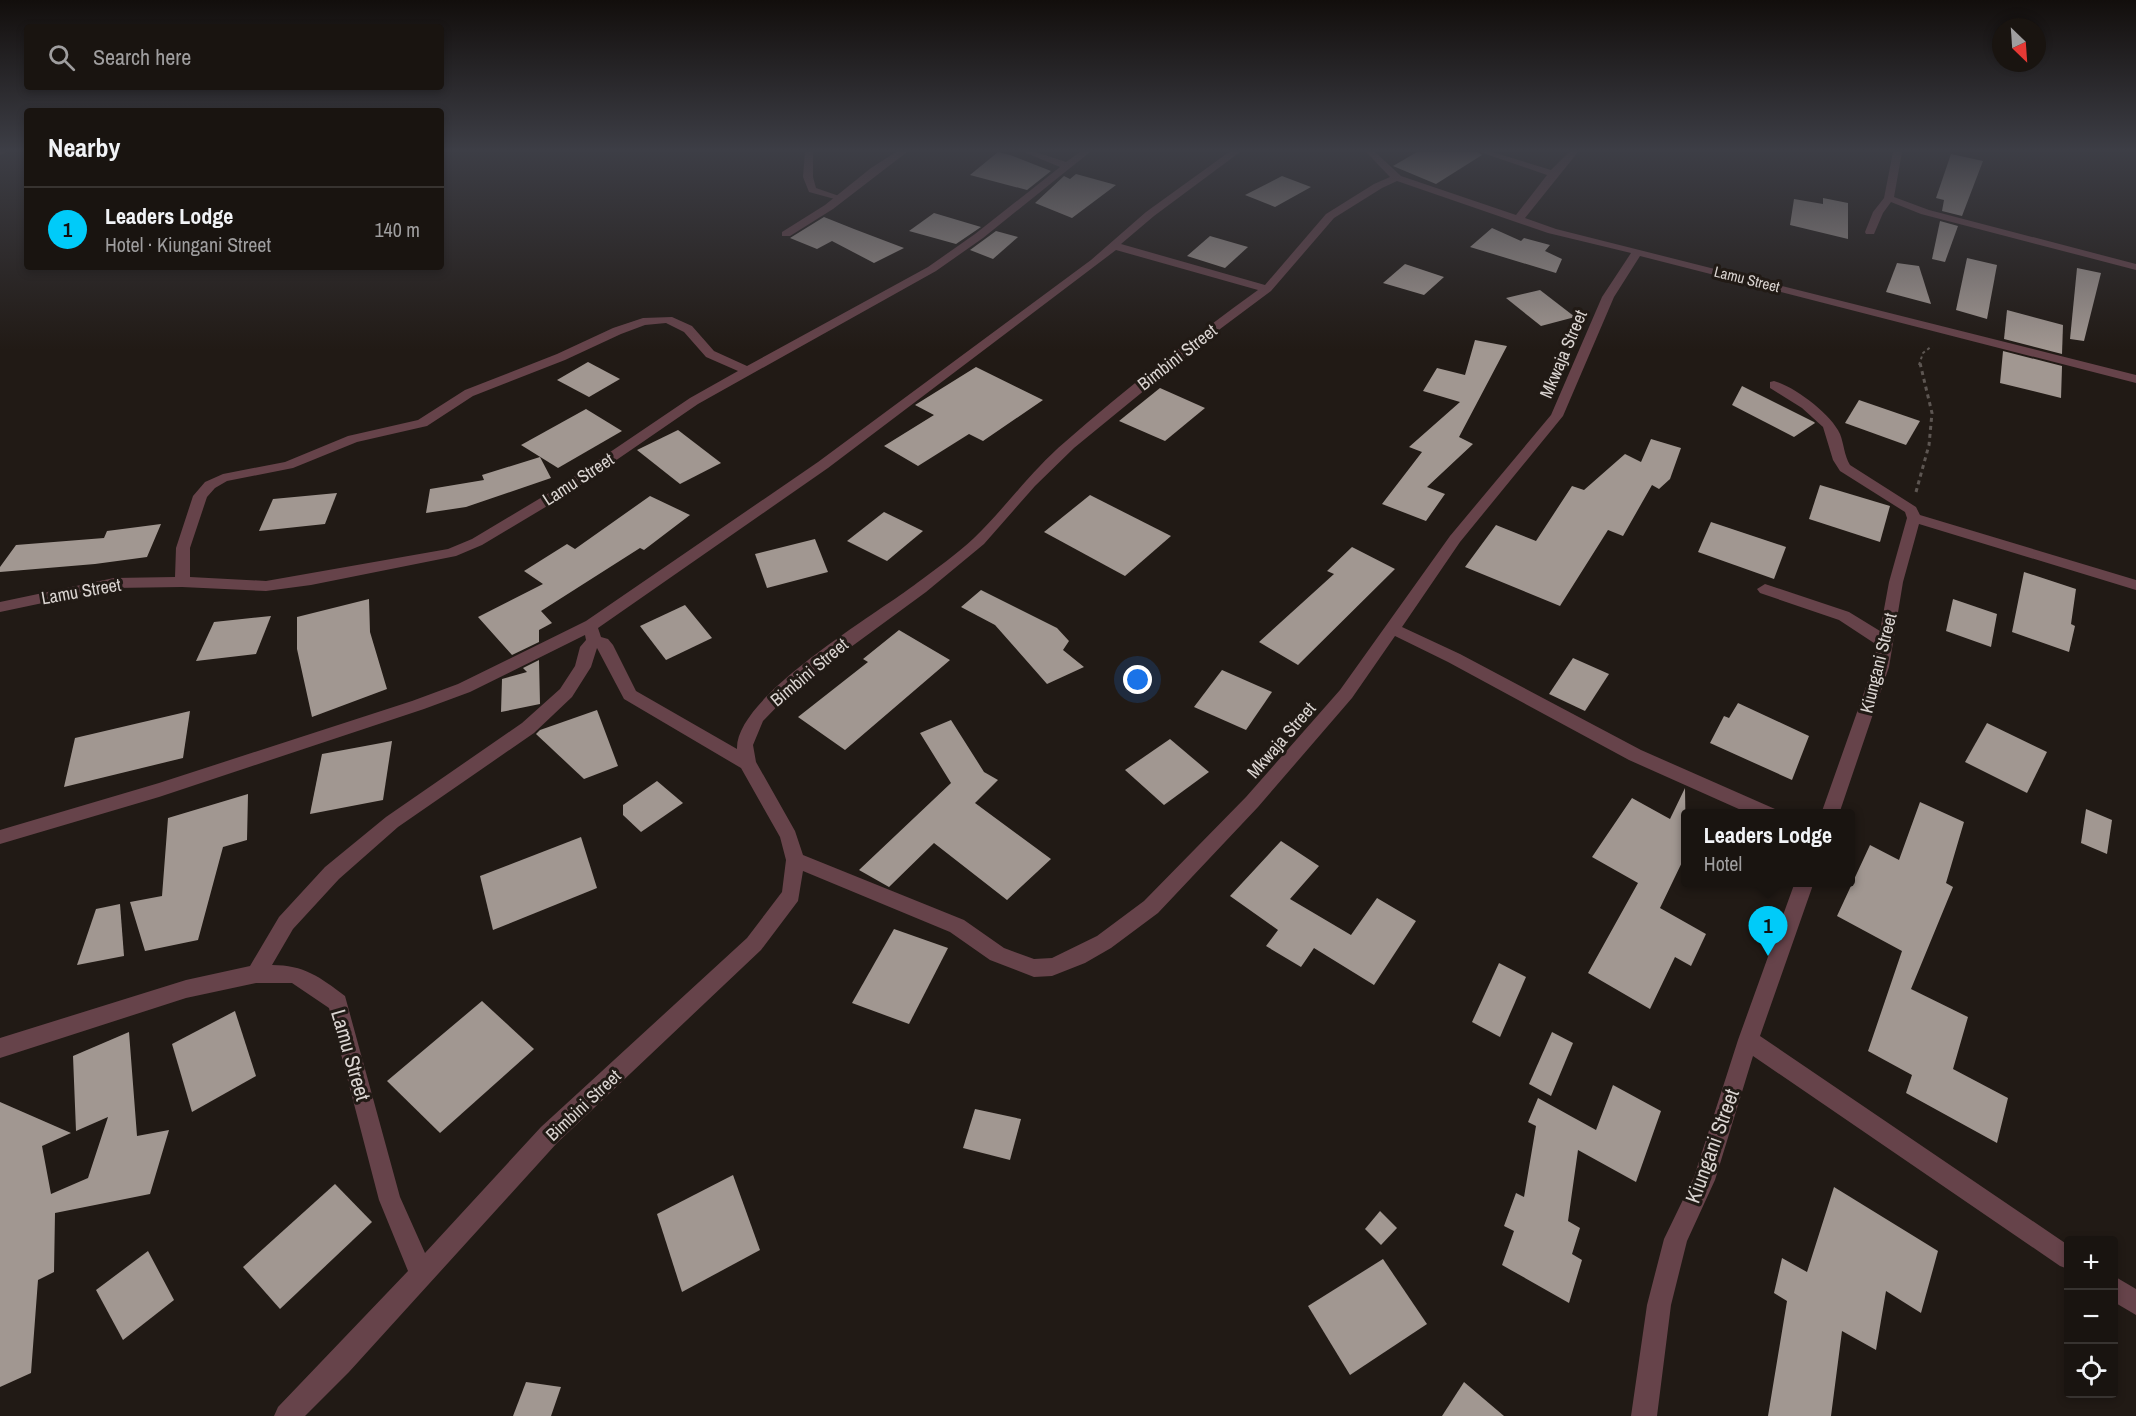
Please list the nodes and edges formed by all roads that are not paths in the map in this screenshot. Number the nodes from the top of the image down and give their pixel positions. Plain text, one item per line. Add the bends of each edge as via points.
1 (810, 218) edge
2 (1001, 218) edge
3 (1145, 218) edge
4 (1328, 218) edge
5 (1876, 218) edge
6 (1948, 218) edge
7 (1518, 219) edge
8 (1870, 232) dead end
9 (786, 234) dead end
10 (1114, 246) junction
11 (1637, 252) junction
12 (2136, 267) edge
13 (1267, 289) junction
14 (750, 372) junction
15 (2136, 379) edge
16 (1774, 385) dead end
17 (1912, 514) junction
18 (182, 582) junction
19 (2136, 585) edge
20 (1765, 589) dead end
21 (0, 607) edge
22 (1394, 629) junction
23 (593, 633) junction
24 (1886, 643) junction
25 (747, 763) junction
26 (1759, 809) edge
27 (1831, 809) edge
28 (0, 837) edge
29 (795, 860) junction
30 (1803, 887) edge
31 (256, 974) junction
32 (1748, 1040) junction
33 (0, 1048) edge
34 (2064, 1255) edge
35 (421, 1275) junction
36 (2117, 1290) edge
37 (2136, 1303) edge
38 (287, 1416) edge
39 (1644, 1416) edge

1 - 9 street
2 - 14 street, Lamu Street via 932,269
3 - 10 street
4 - 13 street, Bimbini Street
5 - 8 street
6 - 12 street
7 - 11 street, Lamu Street
10 - 13 street
10 - 23 street
11 - 15 street, Lamu Street
11 - 22 street, Mkwaja Street via 1608,297 1557,416 1455,538
13 - 25 street, Bimbini Street via 1069,445 979,541 789,684 756,718 746,745
14 - 18 street, Lamu Street via 694,401 559,493 477,542 451,553 346,575 266,586
14 - 18 street via 710,354 688,329 668,319 643,322 469,393 422,423 352,439 288,465 224,478 210,485 200,496 183,548
16 - 17 street via 1826,423 1845,468
17 - 19 street
17 - 24 street, Kiungani Street
18 - 21 street, Lamu Street via 114,583
20 - 24 street via 1845,616
22 - 26 street via 1635,755
22 - 29 street, Mkwaja Street via 1315,731 1151,908 1078,957 1052,967 1034,968 997,954 957,926
23 - 25 street via 607,649 630,695
23 - 28 street via 418,705 159,790
23 - 31 street via 583,667 566,693 528,728 392,822 332,873 286,923
24 - 27 street, Kiungani Street via 1861,729
25 - 29 street, Bimbini Street via 789,836
29 - 35 street, Bimbini Street via 791,896 754,944 549,1135
30 - 32 street, Kiungani Street
31 - 33 street, Lamu Street via 186,989
31 - 35 street, Lamu Street via 294,974 338,1003 390,1200
32 - 34 street
32 - 39 street, Kiungani Street via 1704,1180 1676,1239 1659,1305
35 - 38 street, Bimbini Street
36 - 37 street

